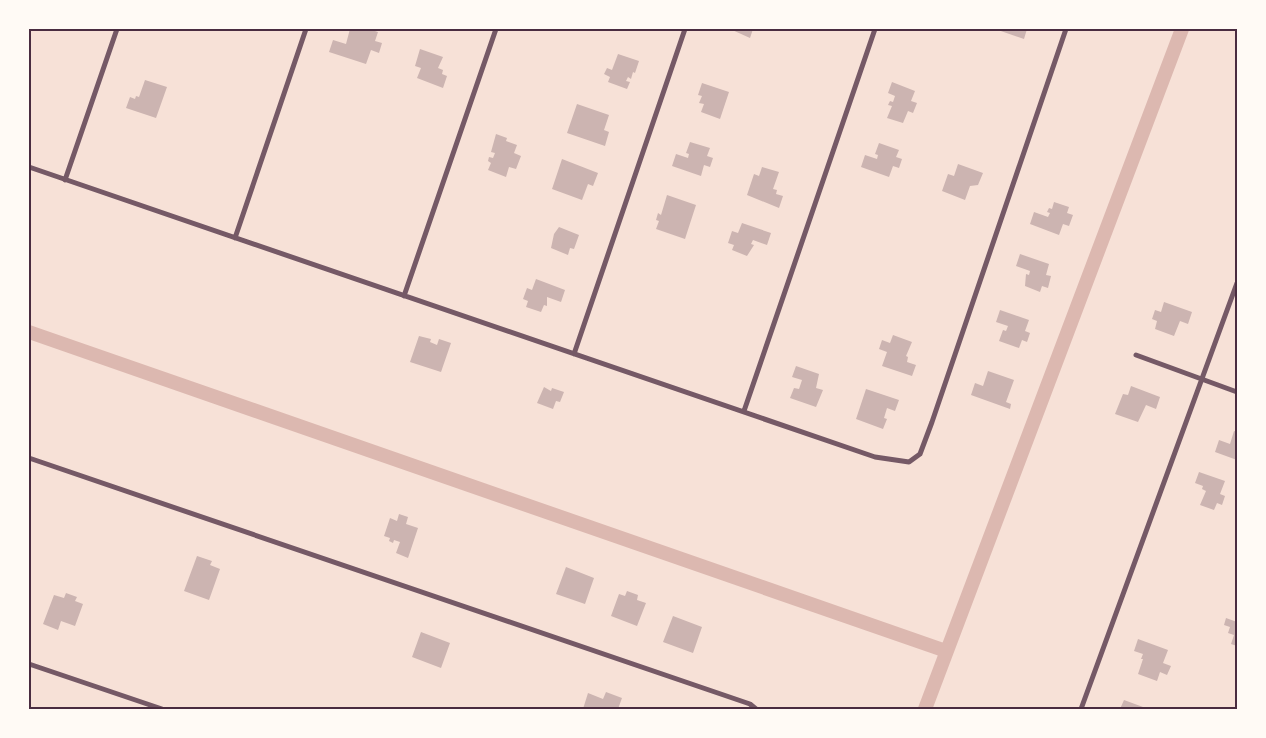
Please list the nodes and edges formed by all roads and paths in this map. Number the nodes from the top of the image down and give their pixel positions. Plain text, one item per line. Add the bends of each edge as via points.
1 (117, 29) edge
2 (306, 29) edge
3 (496, 29) edge
4 (685, 29) edge
5 (875, 29) edge
6 (1066, 29) edge
7 (29, 167) edge
8 (65, 180) junction
9 (235, 238) junction
10 (1237, 282) edge
11 (404, 296) junction
12 (574, 354) junction
13 (1136, 355) dead end
14 (1202, 379) junction
15 (1237, 392) edge
16 (744, 411) junction
17 (29, 458) edge
18 (29, 664) edge
19 (162, 709) edge
20 (756, 709) edge
21 (1082, 709) edge

1 - 8 street
2 - 9 street
3 - 11 street
4 - 12 street
5 - 16 street
6 - 16 street via 920,454 909,462 875,457
7 - 8 street
8 - 9 street
9 - 11 street
10 - 14 street
11 - 12 street
12 - 16 street
13 - 14 street
14 - 15 street
14 - 21 street
17 - 20 street via 750,704
18 - 19 street

